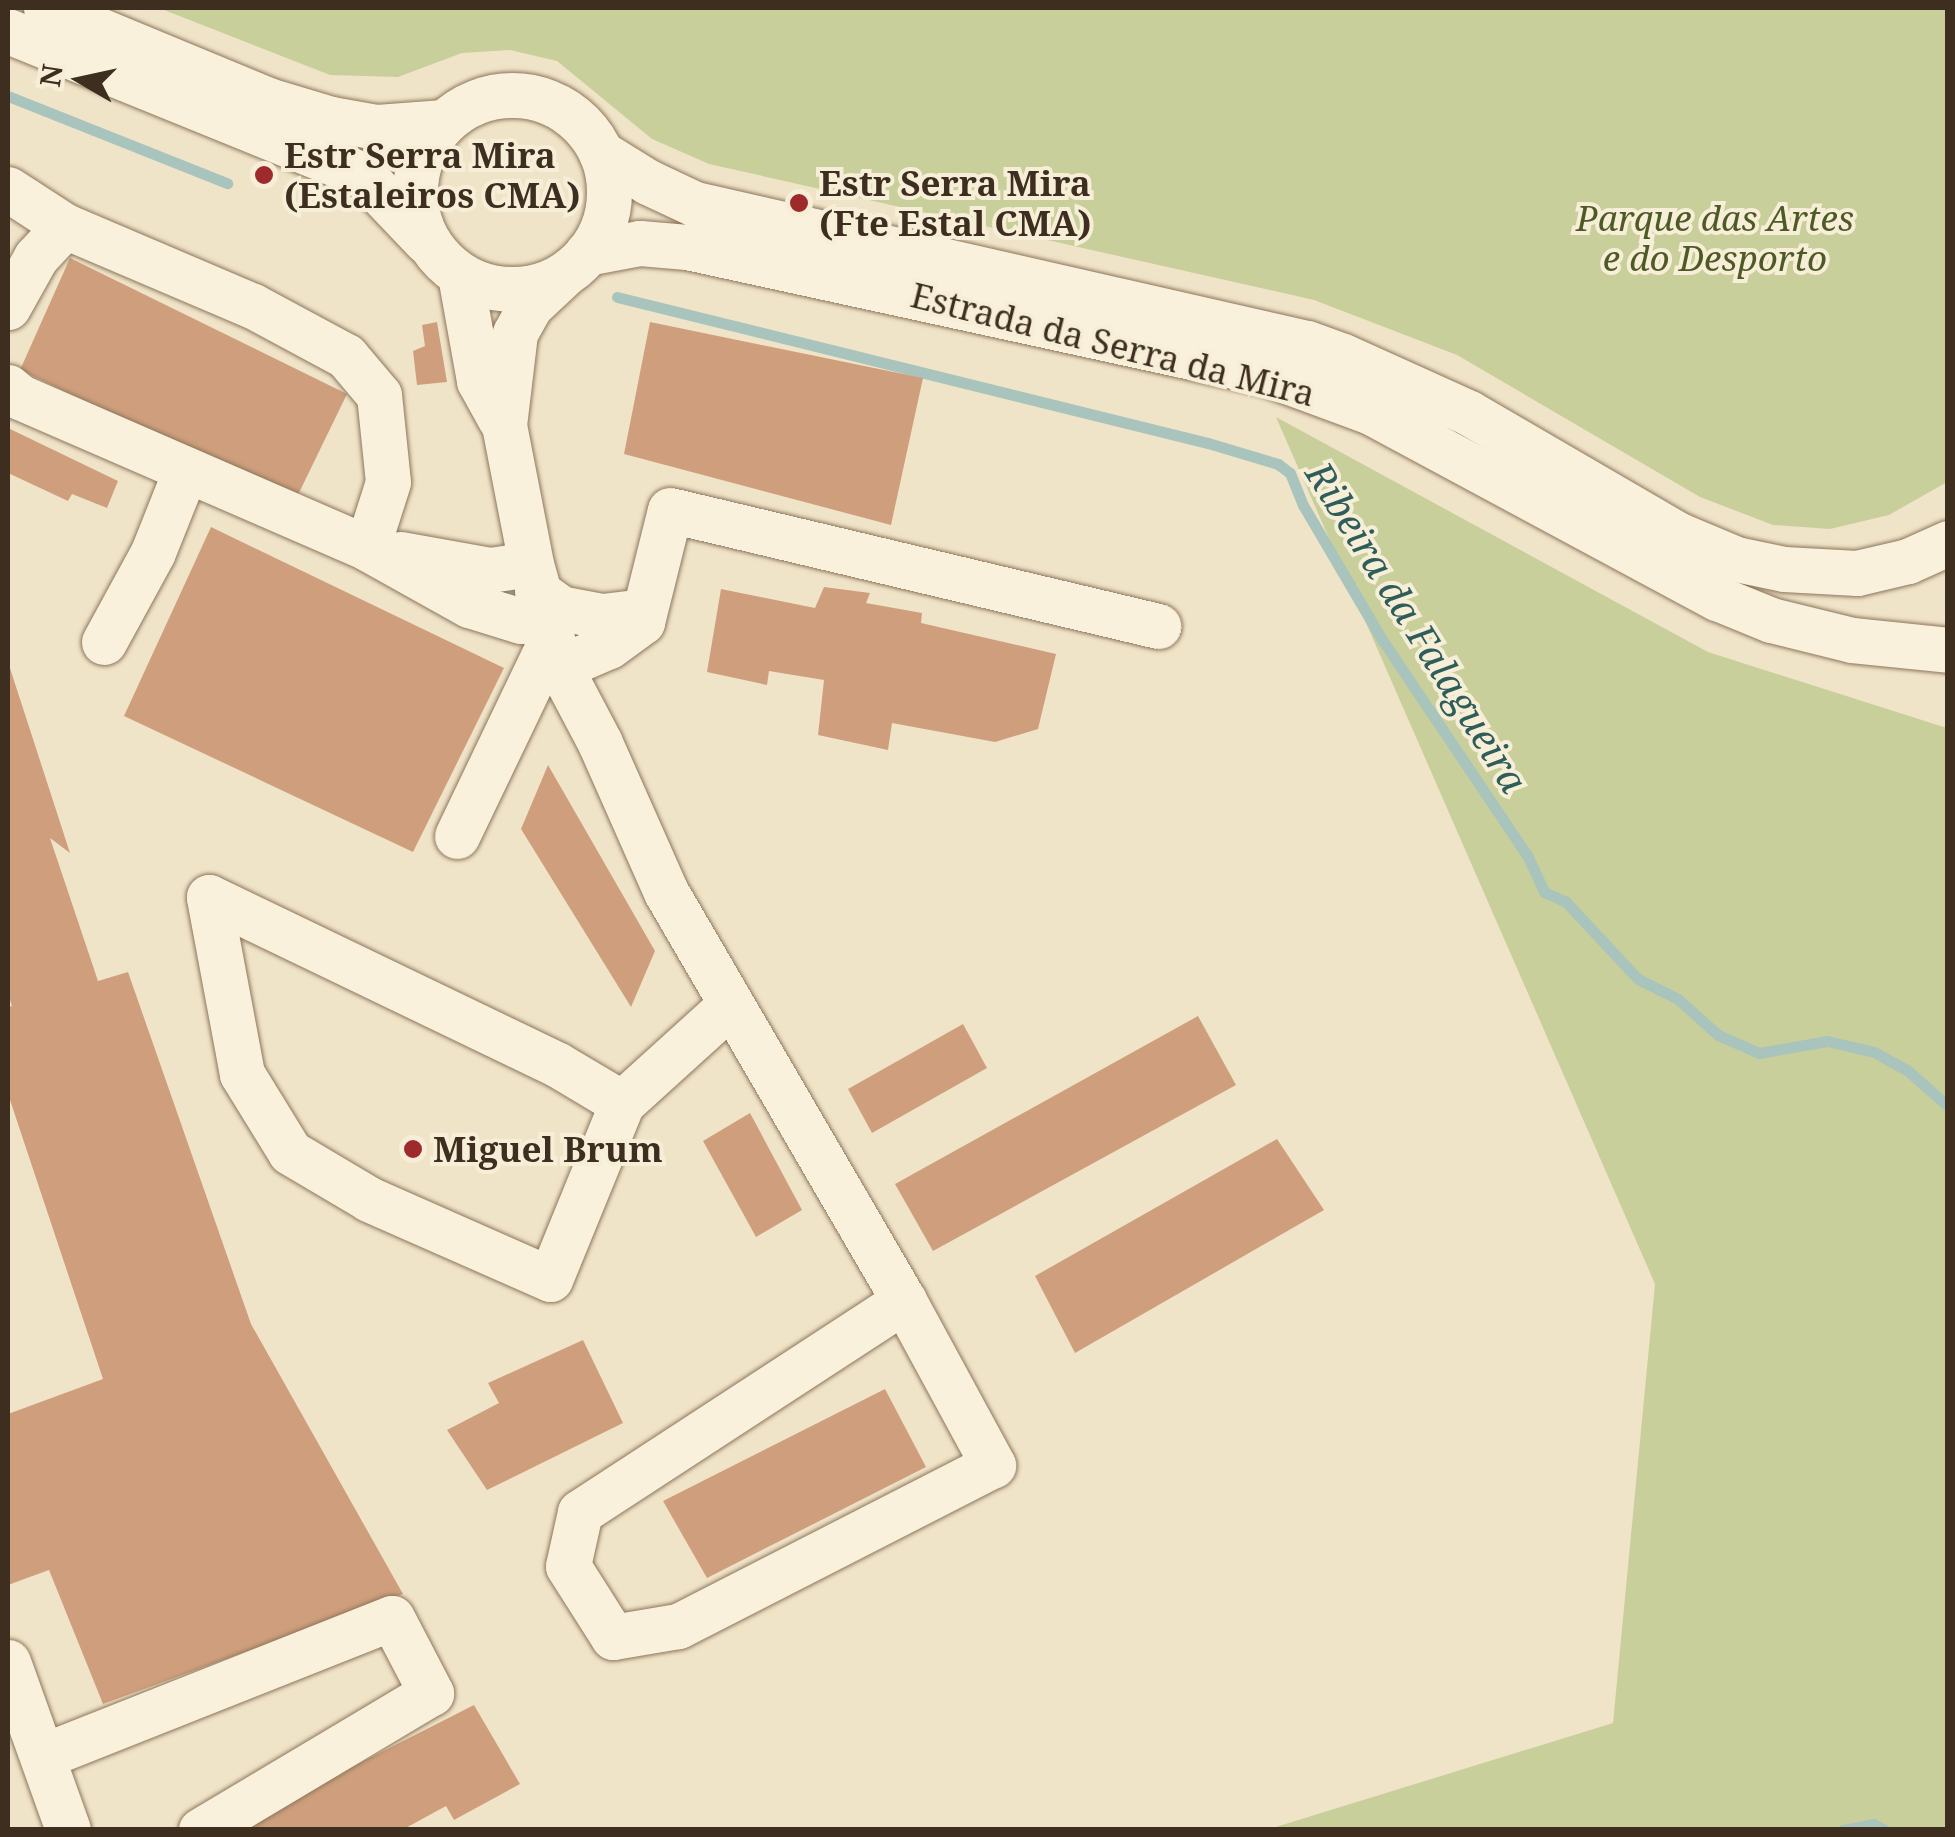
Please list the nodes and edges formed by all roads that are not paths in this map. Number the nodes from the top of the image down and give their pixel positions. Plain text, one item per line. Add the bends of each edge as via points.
1 (46, 8) edge
2 (8, 31) edge
3 (444, 122) junction
4 (602, 152) junction
5 (8, 189) edge
6 (65, 226) junction
7 (447, 263) junction
8 (575, 265) junction
9 (8, 307) edge
10 (8, 387) edge
11 (504, 425) junction
12 (186, 469) junction
13 (1948, 543) edge
14 (367, 548) junction
15 (644, 612) junction
16 (544, 617) junction
17 (1158, 626) dead end
18 (104, 642) dead end
19 (1948, 650) edge
20 (456, 836) dead end
21 (729, 1006) junction
22 (622, 1103) junction
23 (904, 1301) junction
24 (8, 1662) edge
25 (43, 1756) junction
26 (68, 1830) edge
27 (201, 1830) edge

1 - 3 street via 268,100 331,119 378,127
2 - 7 street via 365,177
3 - 4 street via 484,99 531,96 560,106
3 - 7 street via 422,157 414,198 420,226
4 - 8 street via 608,205
4 - 13 street, Estrada da Serra da Mira via 695,204 1325,350 1468,413 1678,535 1736,558 1784,569 1857,573
5 - 6 street
6 - 9 street via 36,257
6 - 14 street via 254,306 346,356 379,395 388,482
7 - 8 street via 486,286 512,289
7 - 11 street via 479,380
8 - 11 street via 530,306 515,333
8 - 19 street, Estrada da Serra da Mira via 640,243 687,246 1266,373 1371,412 1717,598 1771,620 1852,640
10 - 12 street
11 - 16 street
12 - 14 street
12 - 18 street via 153,552
14 - 16 street via 470,605 521,621
14 - 16 street via 490,570
15 - 16 street via 602,616 560,608
15 - 16 street via 642,622 610,646
15 - 17 street via 670,510
16 - 20 street
16 - 21 street via 666,892
21 - 22 street
21 - 23 street
22 - 22 street via 550,1280 369,1200 290,1152 242,1074 209,897 558,1065
23 - 23 street via 993,1465 678,1626 613,1637 568,1566 580,1512
24 - 25 street
25 - 26 street
25 - 27 street via 392,1618 431,1694

